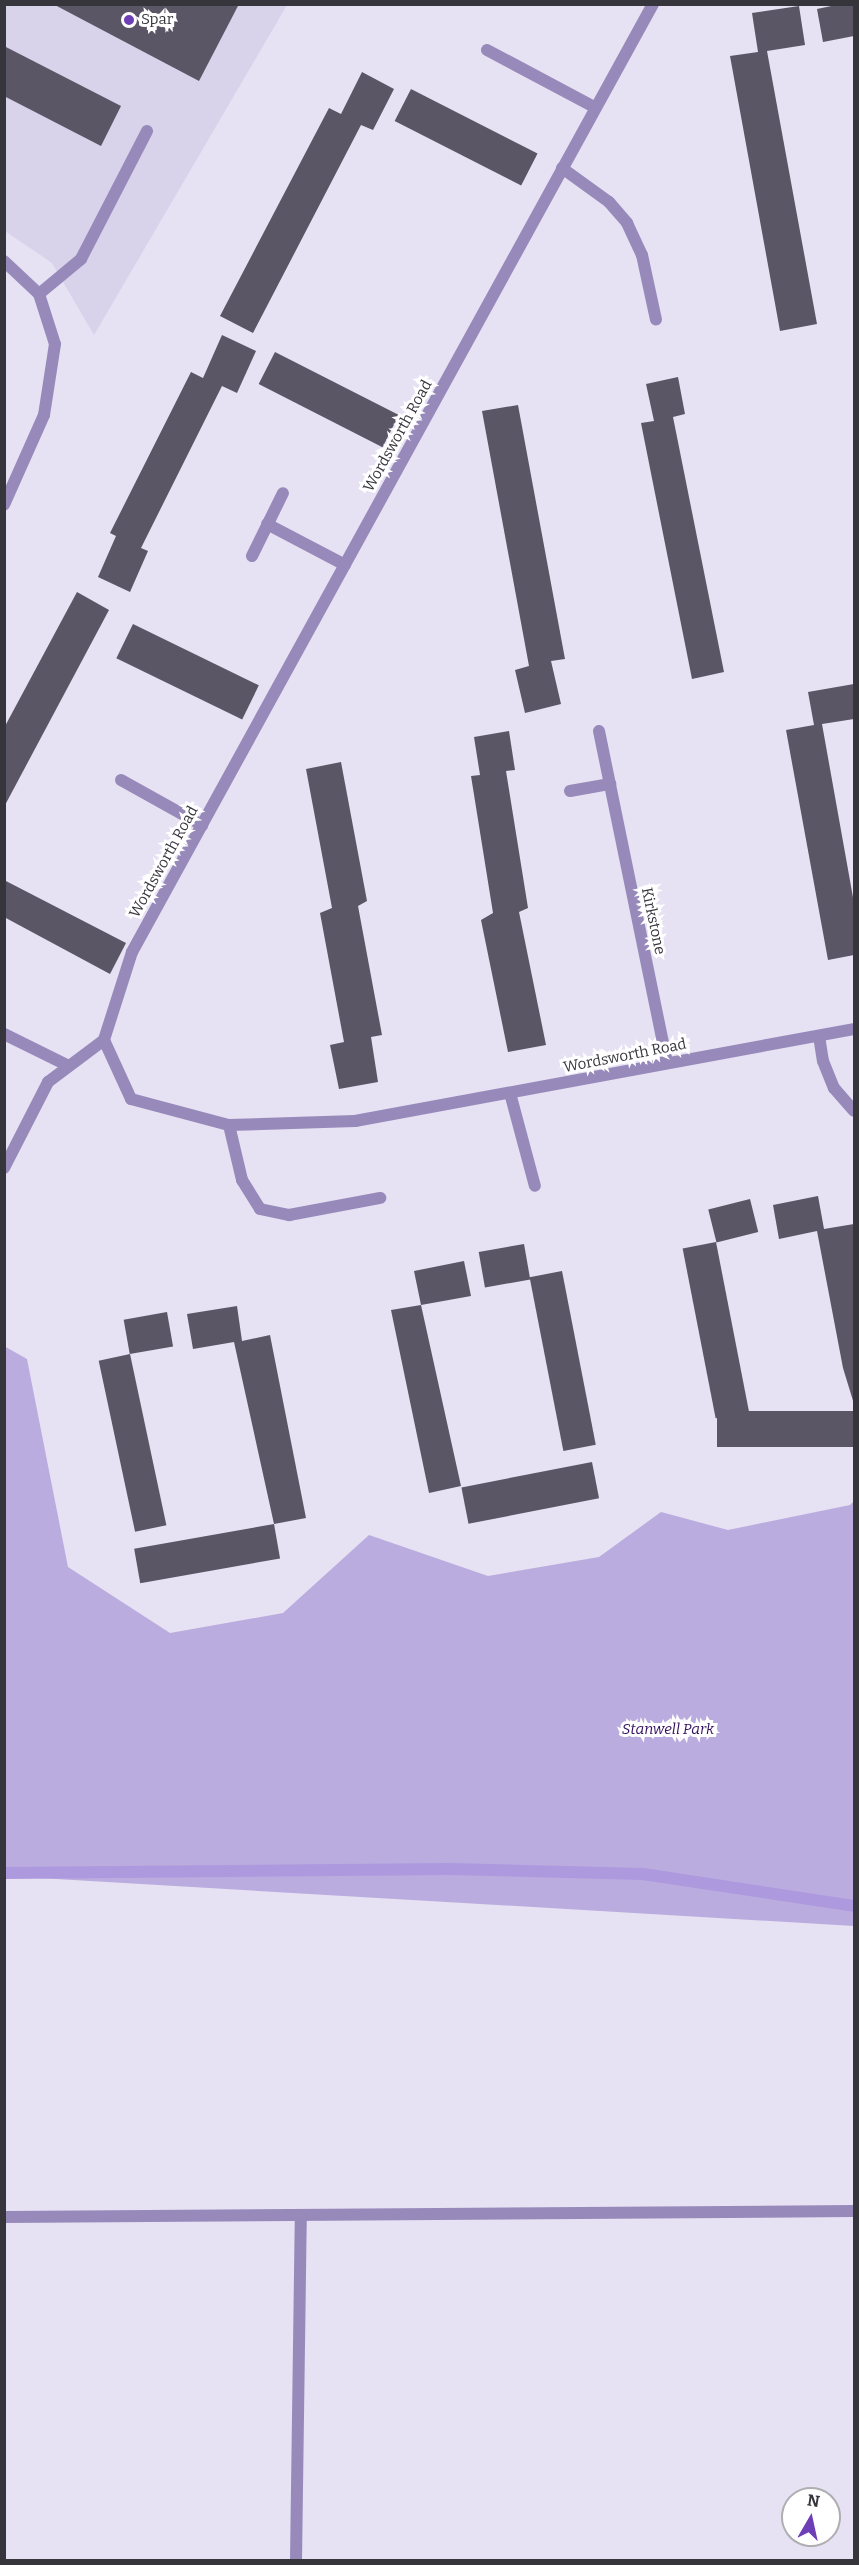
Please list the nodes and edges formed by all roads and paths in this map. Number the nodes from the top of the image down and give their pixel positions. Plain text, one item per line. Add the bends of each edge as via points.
1 (653, 4) edge
2 (487, 50) dead end
3 (596, 108) junction
4 (147, 131) dead end
5 (562, 168) junction
6 (4, 261) edge
7 (39, 294) junction
8 (656, 320) dead end
9 (283, 494) dead end
10 (4, 504) edge
11 (267, 524) junction
12 (252, 556) dead end
13 (345, 565) junction
14 (599, 731) dead end
15 (121, 780) dead end
16 (609, 784) junction
17 (570, 791) dead end
18 (202, 825) junction
19 (855, 1029) edge
20 (4, 1034) edge
21 (819, 1036) junction
22 (104, 1040) junction
23 (667, 1063) junction
24 (69, 1066) junction
25 (510, 1093) junction
26 (855, 1111) edge
27 (229, 1125) junction
28 (4, 1168) edge
29 (535, 1186) dead end
30 (380, 1198) dead end
31 (855, 2211) edge
32 (4, 2217) edge
33 (301, 2217) junction
34 (296, 2560) edge

1 - 3 street, Wordsworth Road
2 - 3 street
3 - 5 street, Wordsworth Road
4 - 7 street via 81,259
5 - 8 street via 609,202 627,223 642,255
5 - 13 street, Wordsworth Road
6 - 7 street
7 - 10 street via 55,344 44,415
9 - 11 street
11 - 12 street
11 - 13 street
13 - 18 street, Wordsworth Road
14 - 16 street, Kirkstone
15 - 18 street
16 - 17 street
16 - 23 street, Kirkstone
18 - 22 street, Wordsworth Road via 132,952
19 - 21 street, Wordsworth Road
20 - 24 street
21 - 23 street, Wordsworth Road
21 - 26 street via 834,1088
22 - 24 street
22 - 27 street, Wordsworth Road via 131,1099
23 - 25 street, Wordsworth Road
24 - 28 street via 48,1082
25 - 27 street, Wordsworth Road via 355,1121
25 - 29 street
27 - 30 street via 242,1180 260,1209 290,1215
31 - 33 street
32 - 33 street
33 - 34 street

